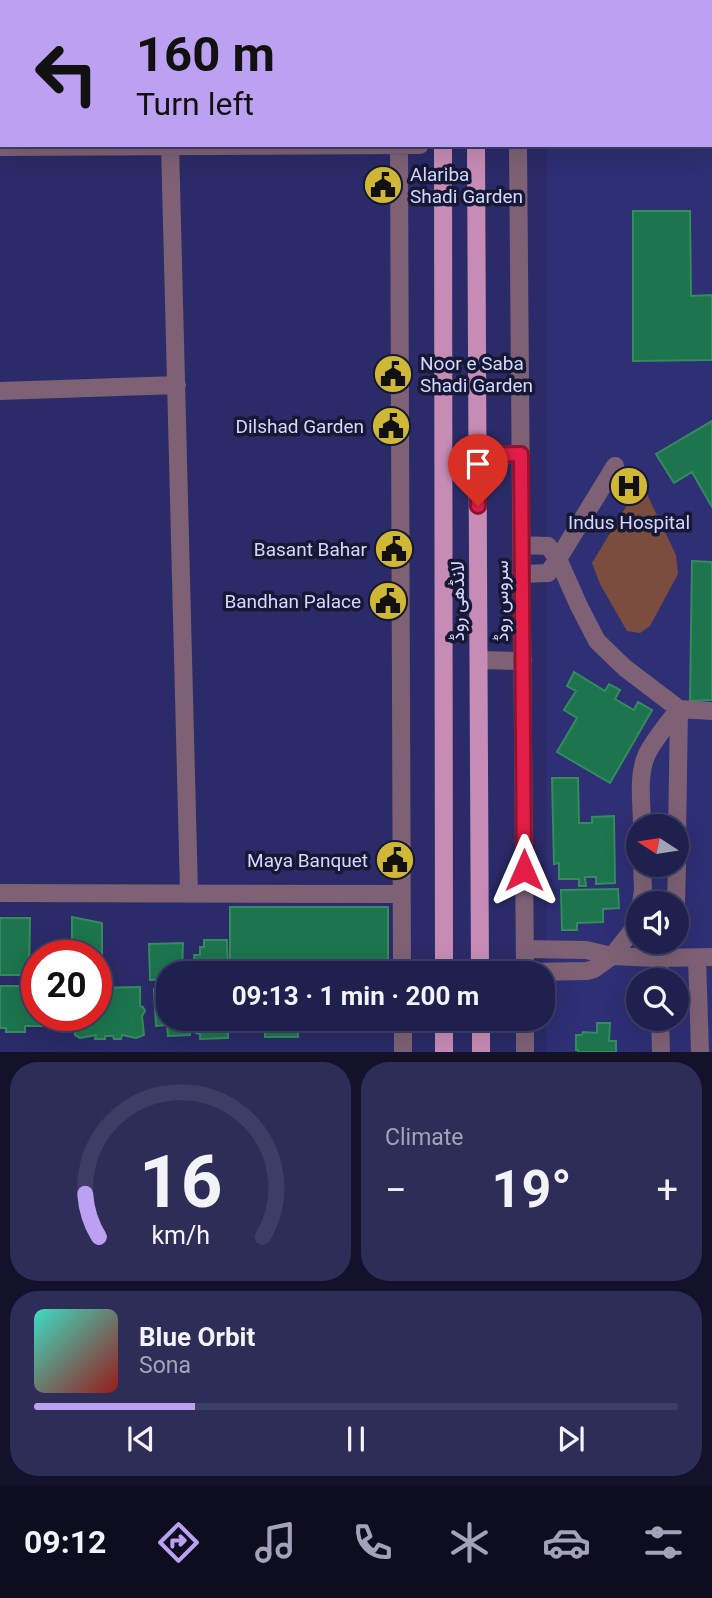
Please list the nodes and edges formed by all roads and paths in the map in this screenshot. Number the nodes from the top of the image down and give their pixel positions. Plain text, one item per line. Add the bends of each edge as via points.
1 (85, 147) edge
2 (170, 147) edge
3 (399, 147) edge
4 (443, 147) edge
5 (476, 147) edge
6 (518, 147) edge
7 (0, 148) edge
8 (177, 385) junction
9 (0, 391) edge
10 (521, 454) junction
11 (478, 455) junction
12 (615, 466) dead end
13 (522, 545) junction
14 (558, 559) junction
15 (522, 574) junction
16 (479, 660) junction
17 (523, 661) junction
18 (679, 709) junction
19 (712, 711) edge
20 (642, 814) edge
21 (677, 814) edge
22 (0, 893) edge
23 (189, 893) junction
24 (401, 894) junction
25 (626, 939) edge
26 (525, 949) junction
27 (656, 954) edge
28 (679, 954) edge
29 (612, 957) junction
30 (705, 957) edge
31 (402, 961) edge
32 (444, 961) edge
33 (480, 961) edge
34 (525, 961) edge
35 (555, 972) edge
36 (403, 1031) edge
37 (444, 1031) edge
38 (481, 1031) edge
39 (525, 1031) edge
40 (660, 1031) edge
41 (403, 1052) edge
42 (444, 1052) edge
43 (481, 1052) edge
44 (525, 1052) edge
45 (661, 1052) edge
46 (700, 1052) edge

1 - 7 street
2 - 8 street
3 - 24 street
4 - 32 main road, لانڈھی روڈ
5 - 11 main road, لانڈھی روڈ
6 - 10 street, سروس روڈ
8 - 9 street
8 - 23 street
10 - 11 street
10 - 13 street, سروس روڈ
11 - 16 main road, لانڈھی روڈ
12 - 14 street
13 - 14 street via 548,546
13 - 15 street, سروس روڈ
14 - 15 street via 548,573
14 - 18 street via 597,641
15 - 17 street, سروس روڈ
16 - 17 street
16 - 33 main road, لانڈھی روڈ
17 - 26 street, سروس روڈ
18 - 19 street
18 - 20 street via 642,769
18 - 21 street
22 - 23 street
23 - 24 street
24 - 31 street
25 - 29 street
26 - 29 street via 586,950
26 - 34 street, سروس روڈ
27 - 29 street
28 - 30 street
29 - 35 street via 587,971
30 - 46 street
36 - 41 street
37 - 42 main road
38 - 43 main road
39 - 44 street
40 - 45 street

